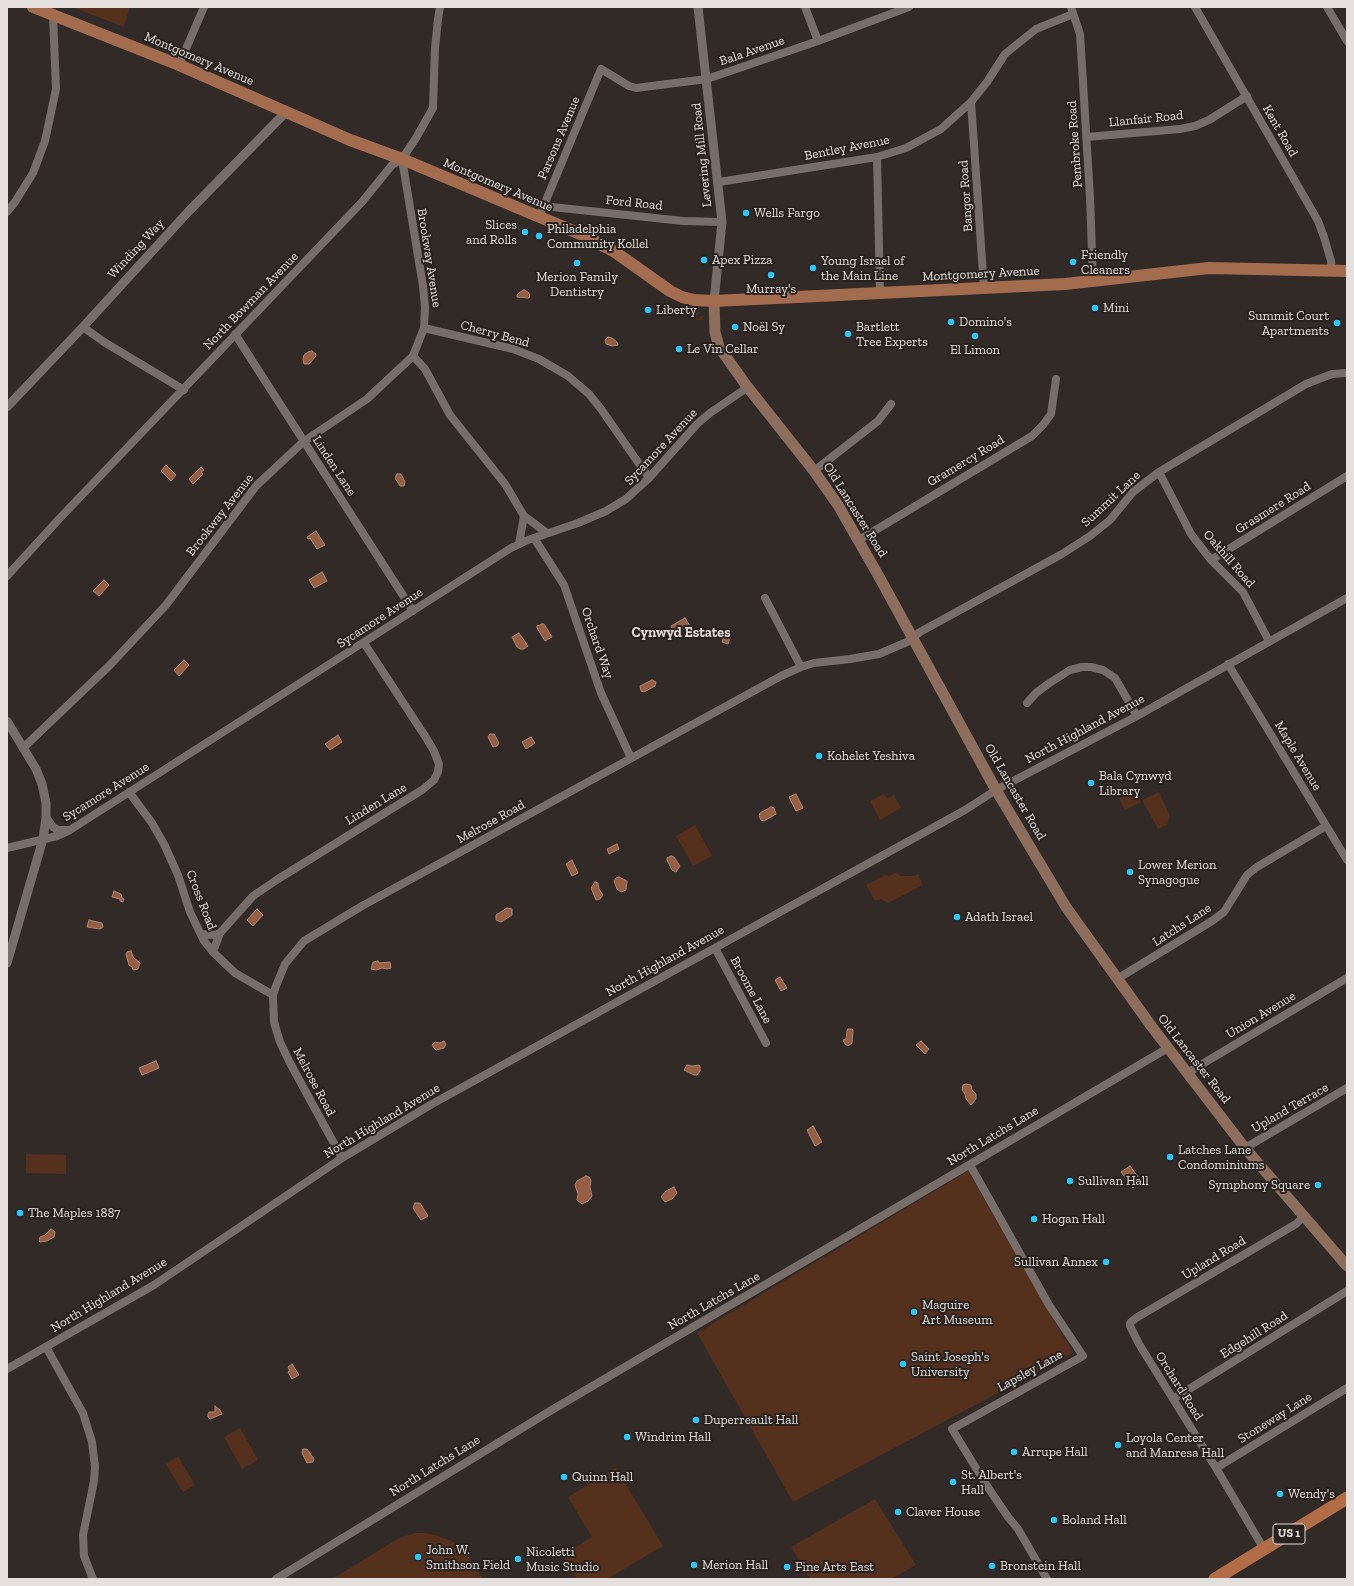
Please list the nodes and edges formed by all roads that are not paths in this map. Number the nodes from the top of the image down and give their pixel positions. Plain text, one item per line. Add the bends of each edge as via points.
1 (33, 7) edge
2 (204, 7) edge
3 (440, 7) edge
4 (698, 7) edge
5 (805, 7) edge
6 (908, 7) edge
7 (1195, 7) edge
8 (1327, 7) edge
9 (1072, 11) edge
10 (53, 15) junction
11 (818, 41) junction
12 (1347, 41) edge
13 (179, 64) junction
14 (601, 69) joint
15 (707, 79) junction
16 (1246, 96) junction
17 (972, 102) junction
18 (286, 112) junction
19 (1087, 137) junction
20 (877, 157) junction
21 (402, 159) junction
22 (718, 182) junction
23 (541, 211) junction
24 (7, 212) edge
25 (722, 222) junction
26 (1332, 271) junction
27 (1347, 271) edge
28 (1093, 281) junction
29 (984, 288) junction
30 (880, 293) junction
31 (714, 301) junction
32 (83, 327) junction
33 (424, 328) junction
34 (235, 334) junction
35 (412, 356) junction
36 (1347, 373) edge
37 (1056, 380) dead end
38 (748, 387) junction
39 (184, 390) junction
40 (891, 404) dead end
41 (7, 407) edge
42 (303, 442) junction
43 (814, 471) junction
44 (1159, 472) junction
45 (1347, 476) edge
46 (649, 478) junction
47 (524, 516) junction
48 (547, 533) junction
49 (534, 538) junction
50 (859, 540) junction
51 (519, 544) junction
52 (1211, 560) junction
53 (7, 576) edge
54 (765, 598) dead end
55 (1347, 598) edge
56 (412, 611) junction
57 (913, 637) junction
58 (1269, 641) junction
59 (364, 643) junction
60 (1228, 664) junction
61 (801, 667) junction
62 (1027, 704) dead end
63 (1137, 716) junction
64 (7, 721) edge
65 (23, 748) junction
66 (631, 758) junction
67 (996, 790) junction
68 (129, 792) junction
69 (46, 817) junction
70 (1326, 826) junction
71 (70, 830) junction
72 (43, 839) junction
73 (7, 848) edge
74 (1347, 860) edge
75 (220, 933) junction
76 (201, 934) junction
77 (715, 948) junction
78 (213, 952) junction
79 (7, 963) edge
80 (1117, 978) junction
81 (1347, 978) edge
82 (273, 995) junction
83 (766, 1043) dead end
84 (1168, 1048) junction
85 (1187, 1073) junction
86 (1347, 1088) edge
87 (1245, 1148) junction
88 (342, 1158) junction
89 (970, 1165) junction
90 (1304, 1217) junction
91 (1347, 1266) edge
92 (1347, 1291) edge
93 (1136, 1318) joint
94 (46, 1347) junction
95 (7, 1369) edge
96 (1347, 1388) edge
97 (1173, 1399) junction
98 (1216, 1468) junction
99 (1347, 1498) edge
100 (1264, 1549) junction
101 (93, 1579) edge
102 (276, 1579) edge
103 (1047, 1579) edge
104 (1215, 1579) edge

1 - 10 main road, Montgomery Avenue
2 - 13 street
3 - 21 street, North Bowman Avenue via 435,48 433,108
4 - 15 street, Levering Mill Road
5 - 11 street
6 - 11 street, Bala Avenue
7 - 16 street, Kent Road
8 - 12 street
9 - 17 street, Bentley Avenue via 1036,29 1005,54
9 - 19 street, Pembroke Road via 1080,34
10 - 13 main road, Montgomery Avenue
10 - 24 street via 56,89 45,141 33,173
11 - 15 street, Bala Avenue
13 - 18 main road, Montgomery Avenue
14 - 15 street, Bala Avenue via 636,88
14 - 23 street, Parsons Avenue
15 - 22 street, Levering Mill Road
16 - 19 street, Llanfair Road via 1195,126
16 - 26 street, Kent Road via 1318,220
17 - 20 street, Bentley Avenue via 941,130 906,148
17 - 29 street, Bangor Road
18 - 21 main road, Montgomery Avenue
18 - 32 street, Winding Way via 188,212
19 - 28 street, Pembroke Road
20 - 22 street, Bentley Avenue
20 - 30 street
21 - 23 main road, Montgomery Avenue
21 - 33 street, Brookway Avenue via 423,286
21 - 34 street, North Bowman Avenue via 392,165 362,202
22 - 25 street, Levering Mill Road
23 - 25 street, Ford Road
23 - 31 main road, Montgomery Avenue via 605,245 677,295 694,300
25 - 31 street, Levering Mill Road
26 - 27 main road, Montgomery Avenue
26 - 28 main road, Montgomery Avenue via 1209,268
28 - 29 main road, Montgomery Avenue
29 - 30 main road, Montgomery Avenue
30 - 31 main road, Montgomery Avenue
31 - 38 main road, Old Lancaster Road via 717,342
32 - 39 street
32 - 41 street, Winding Way
33 - 35 street, Brookway Avenue
33 - 46 street, Cherry Bend via 513,349 539,359 568,376 589,394 601,409
34 - 39 street, North Bowman Avenue
34 - 42 street, Linden Lane
35 - 42 street, Brookway Avenue via 367,399
35 - 47 street via 425,370 450,415 505,484
36 - 44 street, Summit Lane via 1332,374 1306,384
37 - 50 street, Gramercy Road via 1051,414 1032,436
38 - 43 main road, Old Lancaster Road
38 - 46 street, Sycamore Avenue via 714,409 697,424
39 - 53 street, North Bowman Avenue
40 - 43 street via 878,421
42 - 56 street, Linden Lane
42 - 65 street, Brookway Avenue via 256,486 166,605 110,666
43 - 50 main road, Old Lancaster Road
44 - 52 street, Oakhill Road via 1182,519
44 - 57 street, Summit Lane via 1132,492 1110,520 1090,536
45 - 52 street, Grasmere Road
46 - 48 street, Sycamore Avenue via 632,495 606,511
47 - 48 street
47 - 51 street
48 - 49 street, Sycamore Avenue
49 - 51 street, Sycamore Avenue
49 - 66 street, Orchard Way via 564,585 601,693
50 - 57 main road, Old Lancaster Road
51 - 56 street, Sycamore Avenue
52 - 58 street, Oakhill Road via 1243,592
54 - 61 street
55 - 58 street, North Highland Avenue
56 - 59 street, Sycamore Avenue
57 - 61 street, Melrose Road via 908,642 879,654
57 - 67 main road, Old Lancaster Road
58 - 60 street, North Highland Avenue
59 - 68 street, Sycamore Avenue
59 - 75 street, Linden Lane via 434,751 439,764 438,772 434,780 422,790 260,892 243,906
60 - 63 street, North Highland Avenue
60 - 70 street, Maple Avenue
61 - 66 street, Melrose Road
62 - 63 street via 1036,693 1070,670 1091,667 1103,670 1115,678
63 - 67 street, North Highland Avenue
64 - 65 street
65 - 69 street via 42,784
66 - 82 street, Melrose Road via 312,935 298,947 285,964
67 - 77 street, North Highland Avenue via 965,810
67 - 80 main road, Old Lancaster Road via 1066,907
68 - 71 street, Sycamore Avenue
68 - 76 street, Cross Road via 164,844
69 - 71 street via 58,830
69 - 72 street
70 - 74 street, Maple Avenue
70 - 80 street, Latchs Lane via 1247,875 1224,912 1212,921
71 - 72 street, Sycamore Avenue
72 - 73 street, Sycamore Avenue
72 - 79 street
75 - 76 street
75 - 78 street, Linden Lane
76 - 78 street, Cross Road
77 - 83 street, Broome Lane
77 - 88 street, North Highland Avenue via 432,1104
78 - 82 street, Cross Road via 234,973
80 - 84 main road, Old Lancaster Road
81 - 85 street, Union Avenue
82 - 88 street, Melrose Road via 274,1022 280,1042
84 - 85 main road, Old Lancaster Road
84 - 89 street, North Latchs Lane
85 - 87 main road, Old Lancaster Road
86 - 87 street, Upland Terrace
87 - 90 main road, Old Lancaster Road
88 - 94 street, North Highland Avenue via 154,1285
89 - 102 street, North Latchs Lane via 538,1418
89 - 103 street, Lapsley Lane via 1049,1305 1083,1356 952,1429 1018,1529
90 - 91 main road, Old Lancaster Road
90 - 93 street, Upland Road
92 - 97 street, Edgehill Road
93 - 97 street, Orchard Road via 1130,1323 1130,1330
94 - 95 street, North Highland Avenue
94 - 101 street via 83,1413 92,1442 94,1481 83,1535 84,1556
96 - 98 street, Stoneway Lane
97 - 98 street, Orchard Road
98 - 100 street, Orchard Road
99 - 100 highway, US 1
100 - 104 highway, US 1

